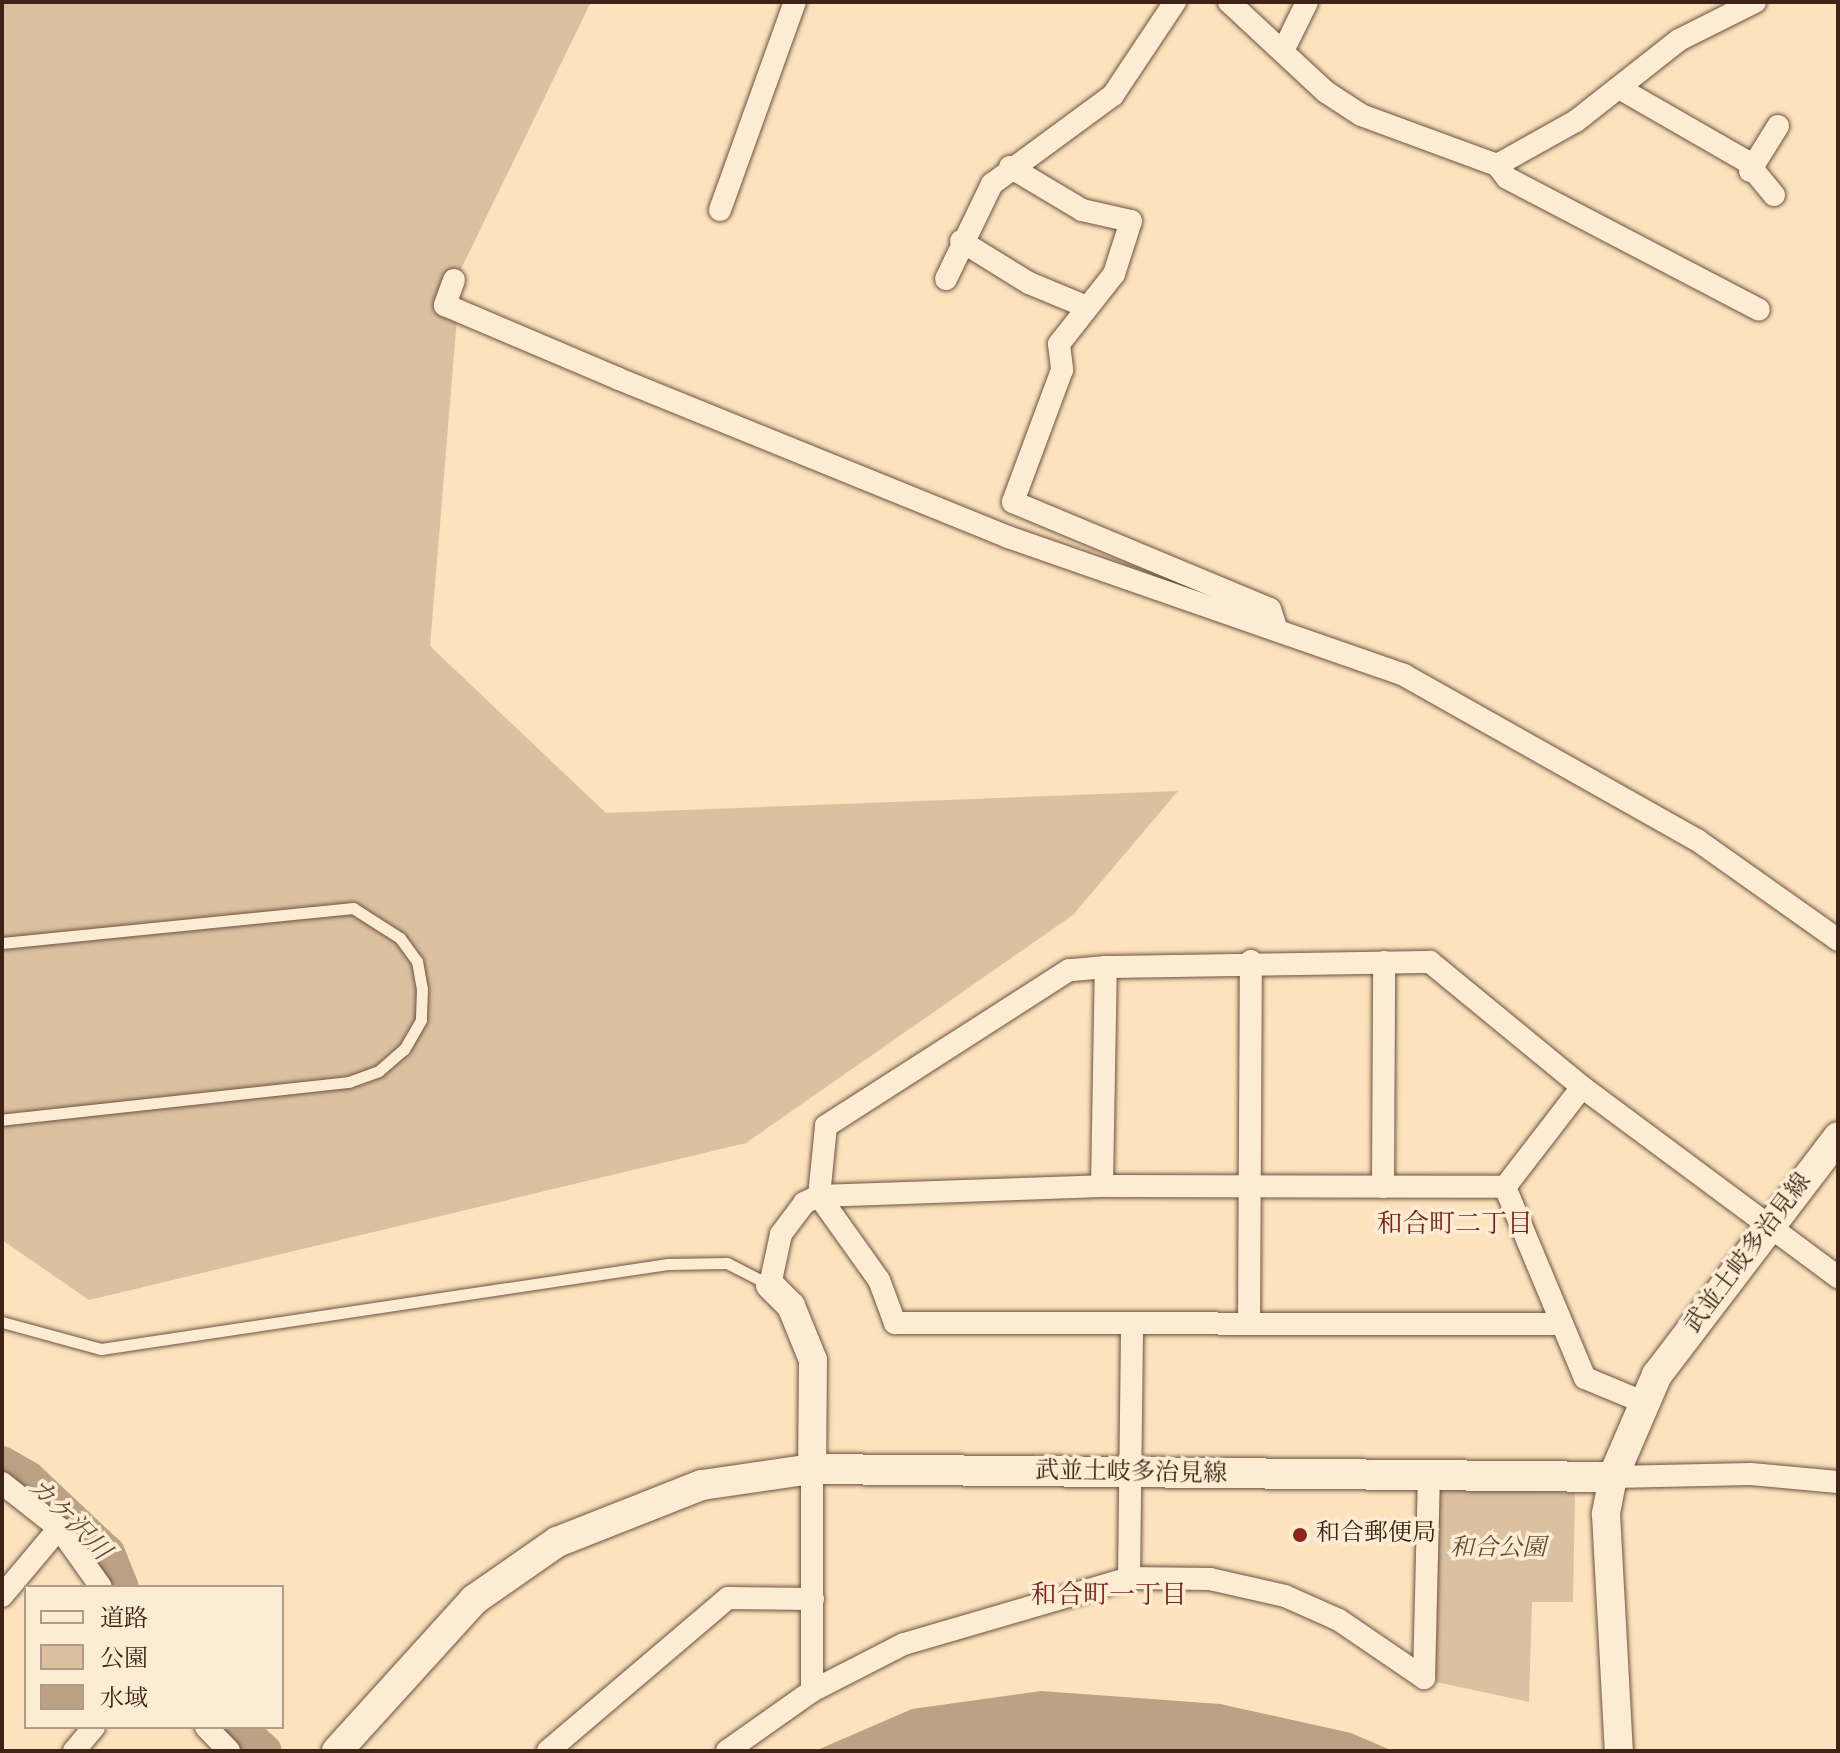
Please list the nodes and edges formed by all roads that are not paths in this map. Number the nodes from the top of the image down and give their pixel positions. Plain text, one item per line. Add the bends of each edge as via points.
1 (795, 2) edge
2 (1175, 2) edge
3 (1229, 2) edge
4 (1307, 2) edge
5 (1755, 2) edge
6 (1284, 49) junction
7 (1619, 88) junction
8 (1778, 126) dead end
9 (1497, 165) junction
10 (1010, 167) junction
11 (1750, 171) junction
12 (1774, 195) dead end
13 (720, 210) dead end
14 (961, 241) junction
15 (946, 279) dead end
16 (454, 280) dead end
17 (1087, 307) junction
18 (1759, 310) dead end
19 (1276, 628) junction
20 (1838, 940) edge
21 (2, 943) edge
22 (1251, 961) junction
23 (1384, 962) junction
24 (1106, 967) junction
25 (1582, 1087) junction
26 (2, 1120) edge
27 (1838, 1137) edge
28 (1102, 1186) junction
29 (1249, 1187) junction
30 (1383, 1187) junction
31 (1505, 1187) junction
32 (819, 1196) junction
33 (1770, 1225) junction
34 (1838, 1277) edge
35 (770, 1285) junction
36 (2, 1322) edge
37 (1132, 1323) junction
38 (1249, 1323) junction
39 (1562, 1324) junction
40 (1645, 1403) junction
41 (812, 1469) junction
42 (1128, 1474) junction
43 (1429, 1475) junction
44 (1613, 1477) junction
45 (1838, 1482) edge
46 (2, 1483) edge
47 (59, 1528) junction
48 (1129, 1578) junction
49 (100, 1585) edge
50 (2, 1596) edge
51 (813, 1599) junction
52 (812, 1691) junction
53 (92, 1729) edge
54 (208, 1729) edge
55 (74, 1751) edge
56 (229, 1751) edge
57 (337, 1751) edge
58 (548, 1751) edge
59 (727, 1751) edge
60 (1619, 1751) edge

1 - 13 street
2 - 10 street via 1113,95
3 - 6 street
4 - 6 street
5 - 7 street via 1679,40
6 - 9 street via 1326,92 1361,115
7 - 9 street via 1564,129
7 - 11 street via 1746,161
8 - 11 street
9 - 18 street via 1507,178
10 - 14 street via 982,199
10 - 17 street via 1082,210 1131,221 1119,264
11 - 12 street
14 - 15 street
14 - 17 street via 1029,283
16 - 19 street via 445,305 509,333 1008,537
17 - 19 street via 1059,344 1062,370 1013,502 1270,609
19 - 20 street via 1404,675 1539,747 1697,840
21 - 26 lane via 353,908 400,938 417,961 422,989 421,1020 404,1049 379,1071 349,1082
22 - 23 street
22 - 24 street
22 - 29 street
23 - 25 street via 1430,962
23 - 30 street
24 - 28 street
24 - 32 street via 1069,970 826,1126
25 - 31 street
25 - 33 street
27 - 33 main road, 武並土岐多治見線
28 - 29 street
28 - 32 street
29 - 30 street
29 - 38 street
30 - 31 street
31 - 39 street
32 - 35 street via 804,1203 781,1234
32 - 37 street via 879,1280 895,1323
33 - 34 street
33 - 40 main road, 武並土岐多治見線 via 1657,1375
35 - 36 lane via 727,1263 668,1264 101,1349
35 - 41 street via 791,1306 813,1360
37 - 38 street
37 - 42 street
38 - 39 street
39 - 40 street via 1585,1378
40 - 44 main road, 武並土岐多治見線
41 - 42 main road, 武並土岐多治見線
41 - 51 street
41 - 57 main road, 武並土岐多治見線 via 702,1485 557,1542 475,1599
42 - 43 main road, 武並土岐多治見線
42 - 48 street
43 - 44 main road, 武並土岐多治見線
43 - 48 street via 1424,1678 1339,1620 1285,1596 1210,1579
44 - 45 street via 1751,1474
44 - 60 street via 1606,1514
46 - 47 street
47 - 49 street
47 - 50 street
48 - 52 street via 933,1634
51 - 52 street
51 - 58 street via 728,1598
52 - 59 street
53 - 55 street
54 - 56 street

